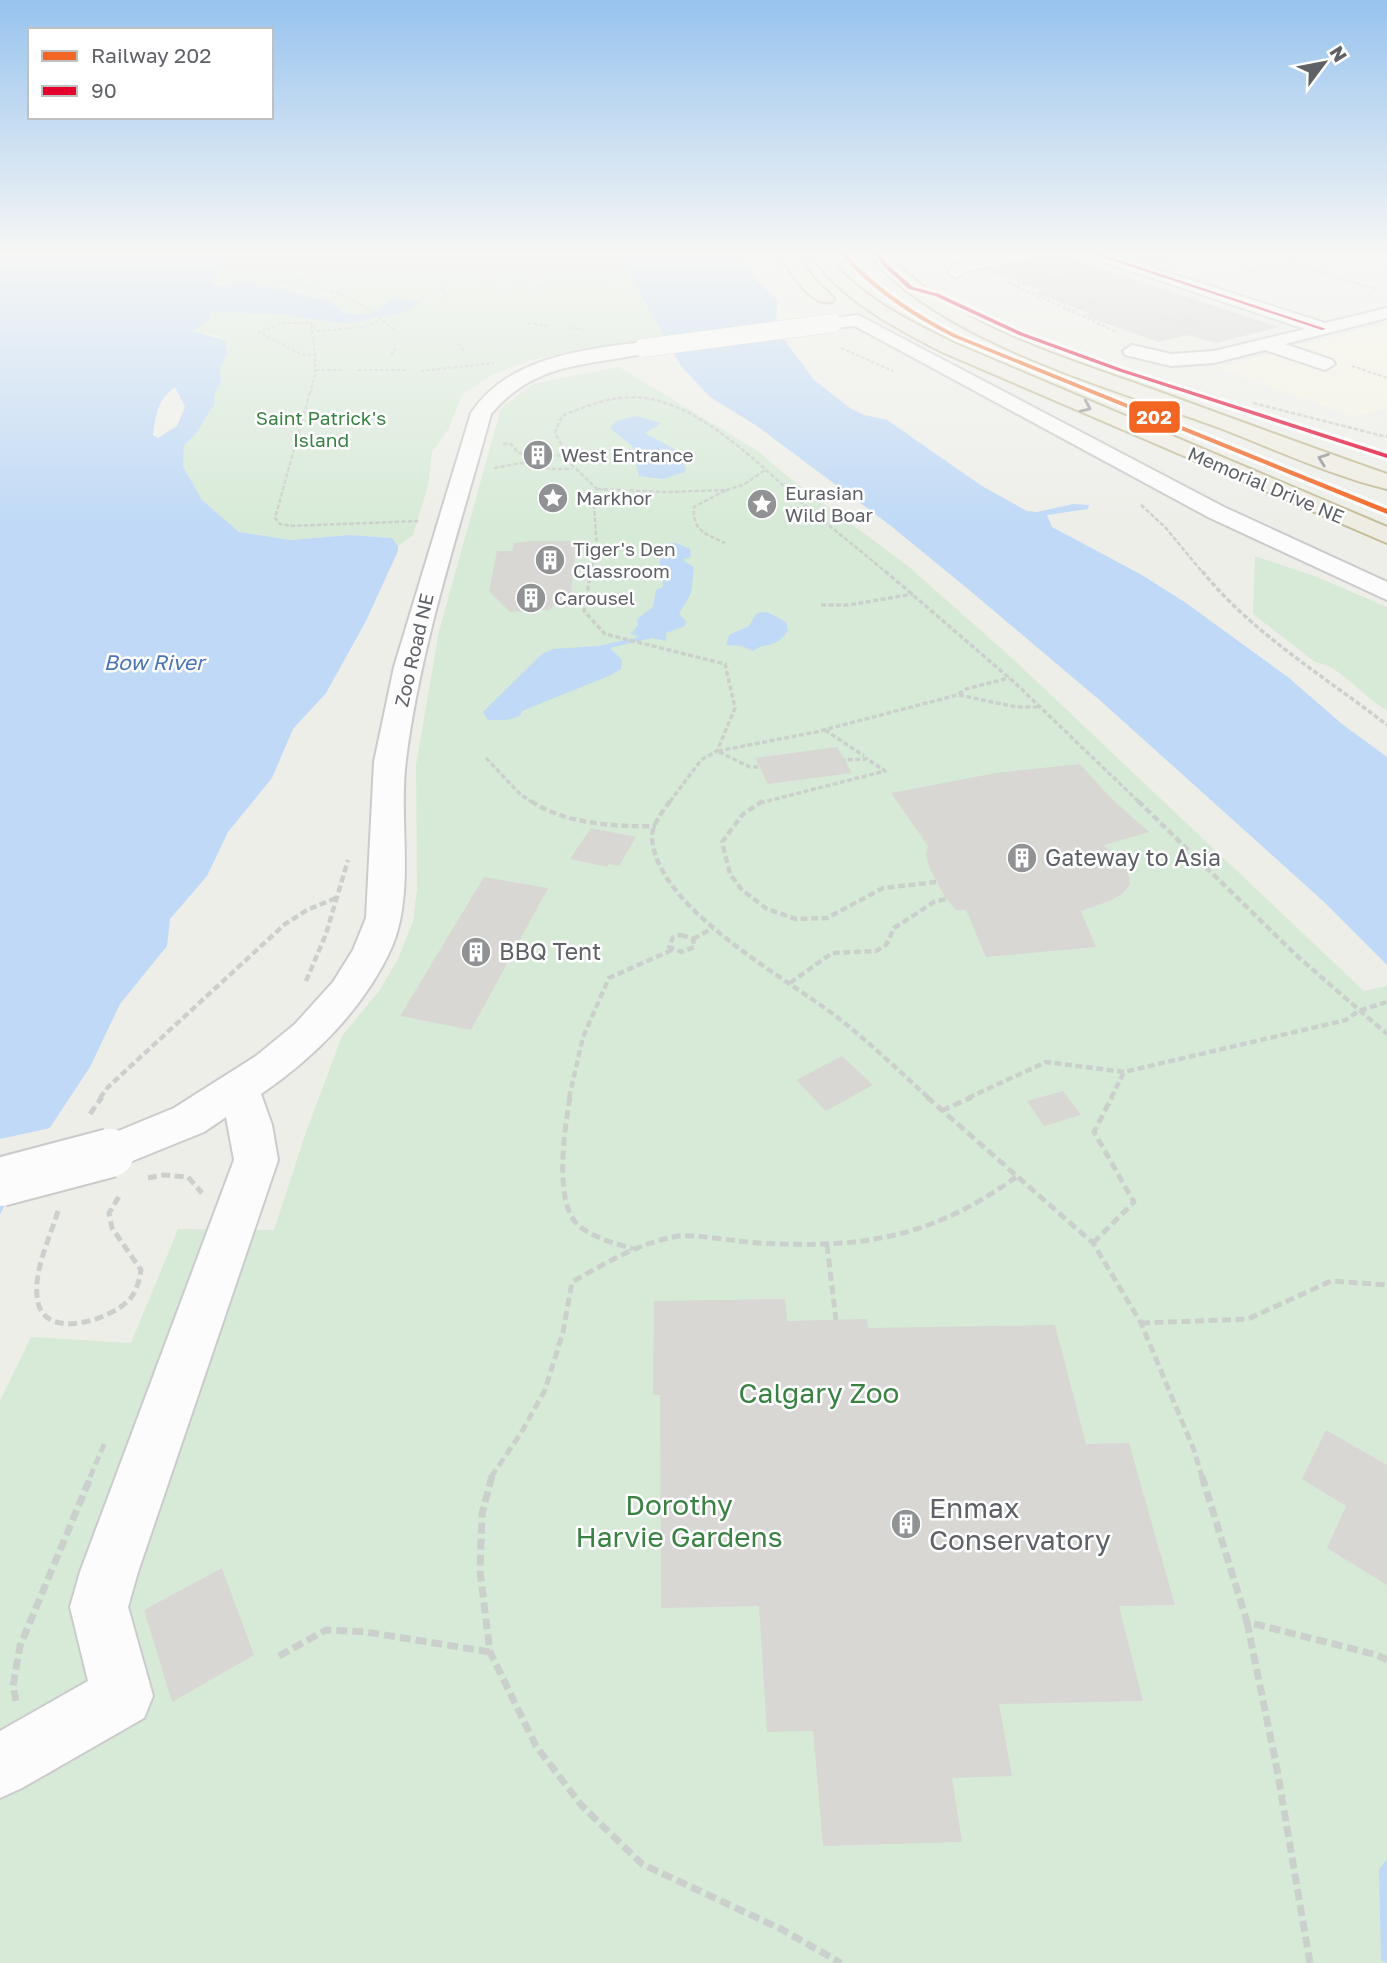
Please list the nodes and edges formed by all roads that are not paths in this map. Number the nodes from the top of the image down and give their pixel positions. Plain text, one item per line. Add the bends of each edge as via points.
1 (669, 345) edge
2 (904, 345) edge
3 (942, 345) edge
4 (1021, 345) edge
5 (1050, 345) edge
6 (1264, 345) edge
7 (1268, 345) edge
8 (1132, 351) dead end
9 (1325, 364) dead end
10 (1387, 456) edge
11 (1387, 482) edge
12 (1387, 536) edge
13 (1387, 592) edge
14 (239, 1090) junction
15 (0, 1182) edge
16 (0, 1766) edge

1 - 14 street, Zoo Road NE, bridge via 545,367 506,387 481,413 408,667 390,762 384,918 372,950 347,991 309,1034
2 - 13 street via 1216,512
3 -> 12 highway, Memorial Drive NE
11 -> 4 highway, Memorial Drive NE
5 - 10 highway
6 - 8 street via 1214,357 1171,360
7 - 9 street
14 - 15 street, Zoo Road NE, bridge via 115,1161
14 - 16 street via 256,1160 99,1607 122,1696

